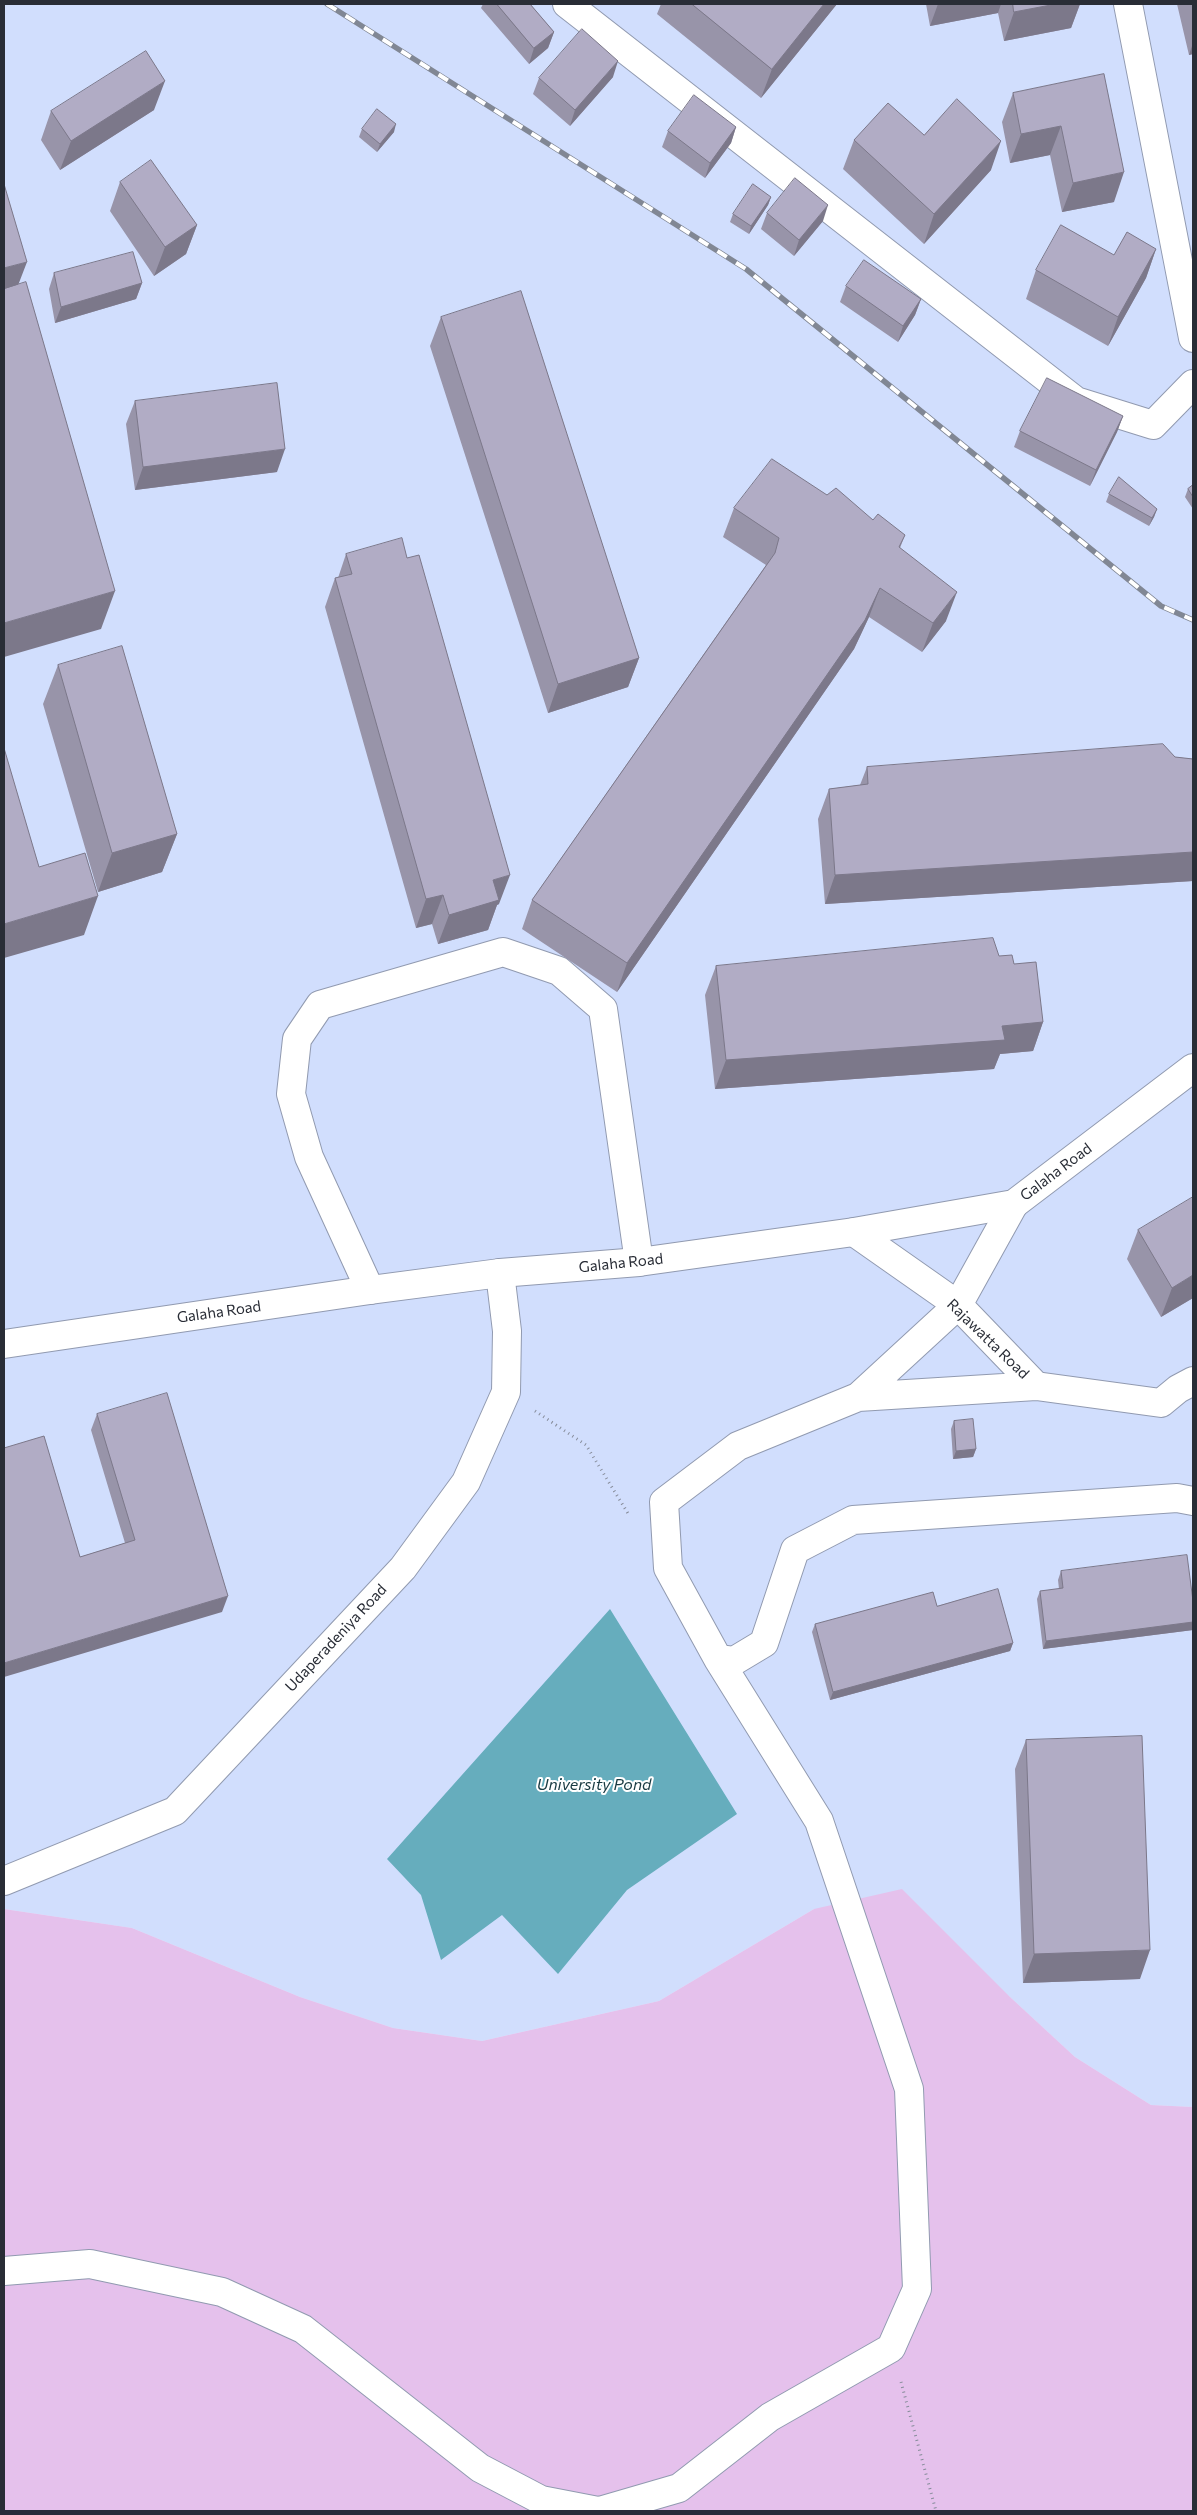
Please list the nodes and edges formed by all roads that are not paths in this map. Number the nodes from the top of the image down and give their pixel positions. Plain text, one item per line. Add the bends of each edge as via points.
1 (567, 4) edge
2 (1128, 4) edge
3 (1193, 338) edge
4 (1193, 384) edge
5 (1193, 1068) edge
6 (1014, 1204) junction
7 (854, 1232) junction
8 (640, 1262) junction
9 (500, 1273) junction
10 (370, 1290) junction
11 (958, 1305) junction
12 (4, 1344) edge
13 (1193, 1382) edge
14 (1036, 1386) junction
15 (858, 1397) junction
16 (1161, 1403) junction
17 (1193, 1403) edge
18 (1193, 1501) edge
19 (718, 1659) junction
20 (4, 1881) edge
21 (4, 2271) edge
22 (599, 2511) edge

1 - 4 street via 1076,401 1153,425
2 - 3 street
5 - 6 street, Galaha Road
6 - 7 street, Galaha Road
6 - 11 street
7 - 8 street, Galaha Road
7 - 11 street, Rajawatta Road
8 - 9 street, Galaha Road
8 - 10 street via 603,1009 559,971 503,952 320,1005 297,1039 291,1094 309,1157
9 - 10 street, Galaha Road
9 - 20 street, Udaperadeniya Road via 506,1331 506,1392 466,1482 403,1568 175,1811
10 - 12 street, Galaha Road
11 - 14 street, Rajawatta Road
11 - 15 street
13 - 16 street
14 - 15 street
14 - 16 street, Rajawatta Road
15 - 19 street via 738,1446 664,1502 668,1568
16 - 17 street, Rajawatta Road
18 - 19 street via 1178,1498 853,1520 795,1550 764,1643 734,1661
19 - 22 street via 819,1822 909,2089 917,2290 892,2348 770,2417 679,2488
21 - 22 street via 90,2264 222,2292 303,2329 480,2468 541,2500

